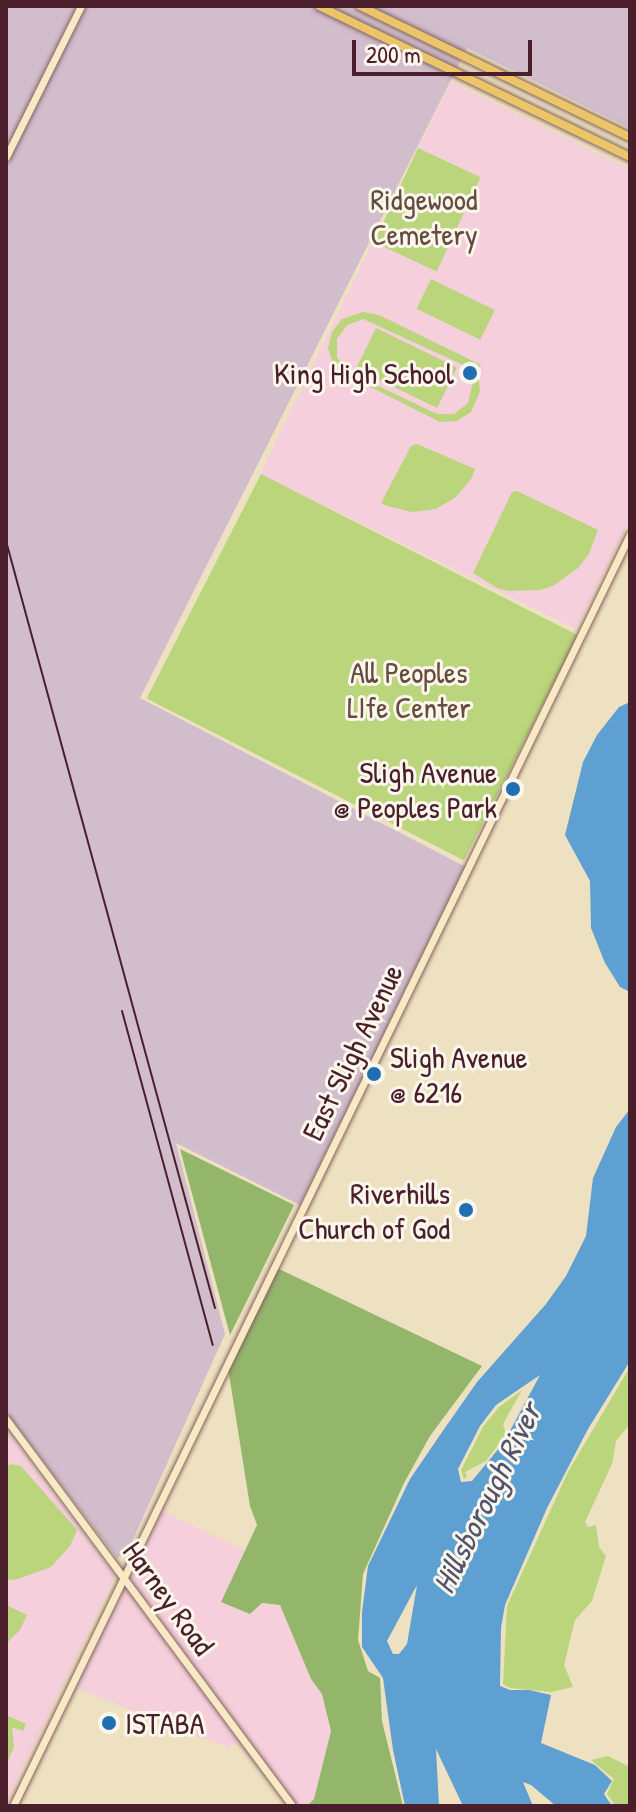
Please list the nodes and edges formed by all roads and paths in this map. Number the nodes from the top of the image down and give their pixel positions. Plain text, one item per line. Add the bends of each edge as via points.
1 (81, 6) edge
2 (319, 6) edge
3 (360, 6) edge
4 (608, 126) junction
5 (630, 137) edge
6 (599, 142) junction
7 (6, 157) edge
8 (630, 157) edge
9 (630, 534) edge
10 (6, 1419) edge
11 (123, 1577) junction
12 (13, 1806) edge
13 (292, 1806) edge

1 - 7 street
2 - 6 main road
3 - 4 main road
4 - 5 main road
4 - 6 main road
6 - 8 main road
9 - 11 street, East Sligh Avenue
10 - 11 street, Harney Road
11 - 12 street, East Sligh Avenue
11 - 13 street, Harney Road

